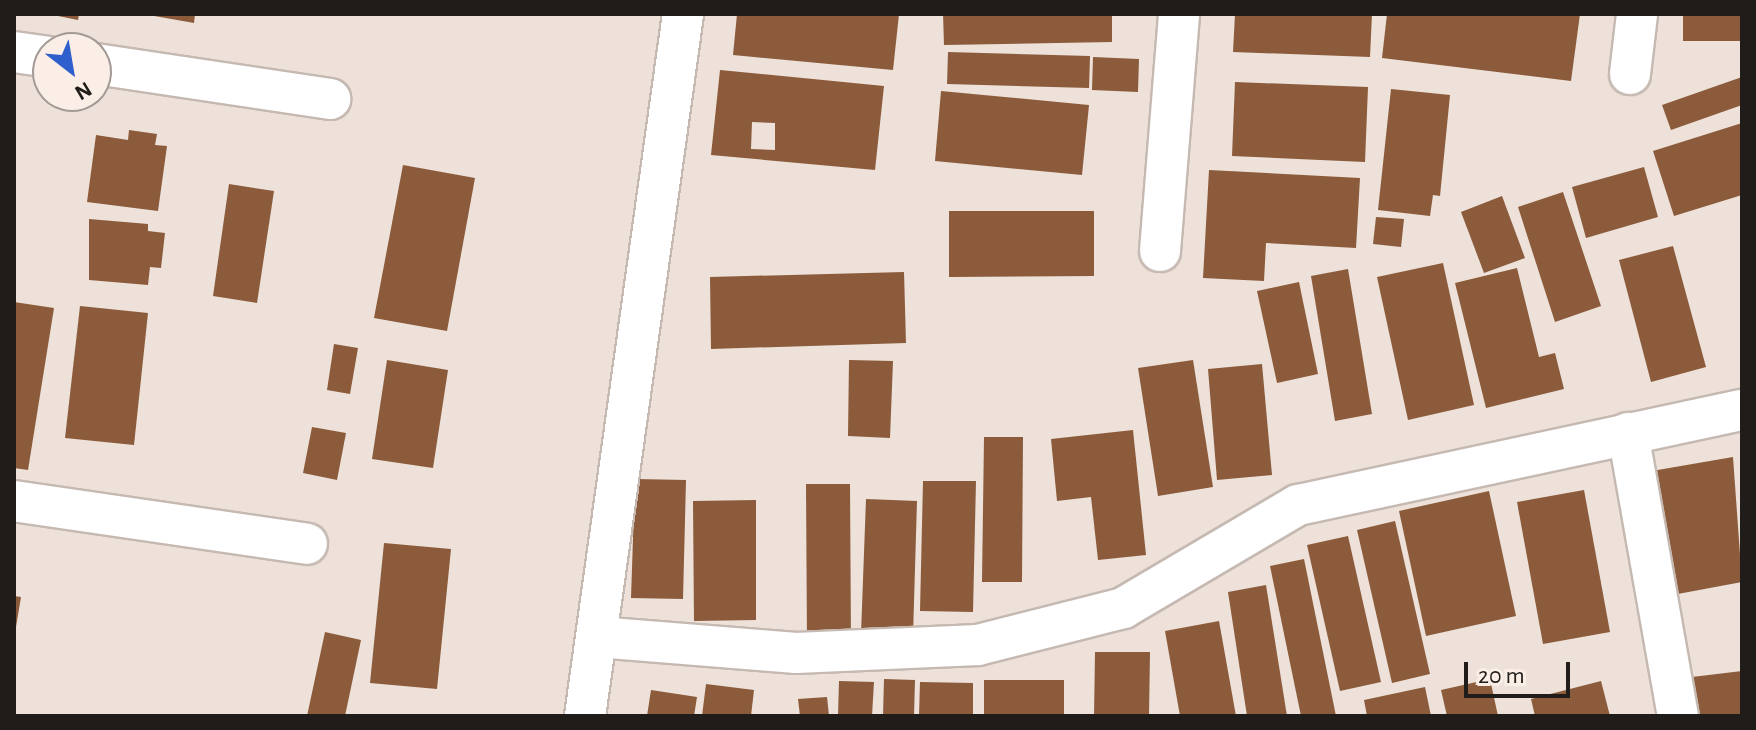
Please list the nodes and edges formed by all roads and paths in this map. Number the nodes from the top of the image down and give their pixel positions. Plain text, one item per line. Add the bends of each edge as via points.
1 (683, 14) edge
2 (1179, 14) edge
3 (1637, 14) edge
4 (112, 66) edge
5 (1630, 74) dead end
6 (330, 99) dead end
7 (1160, 251) dead end
8 (1742, 410) edge
9 (1628, 433) junction
10 (14, 501) edge
11 (307, 544) dead end
12 (597, 637) junction
13 (585, 716) edge
14 (1678, 716) edge

1 - 12 street
2 - 7 street
3 - 5 street
4 - 6 street
8 - 9 street
9 - 12 street via 1298,505 1123,608 978,645 796,653
9 - 14 street
10 - 11 street
12 - 13 street

